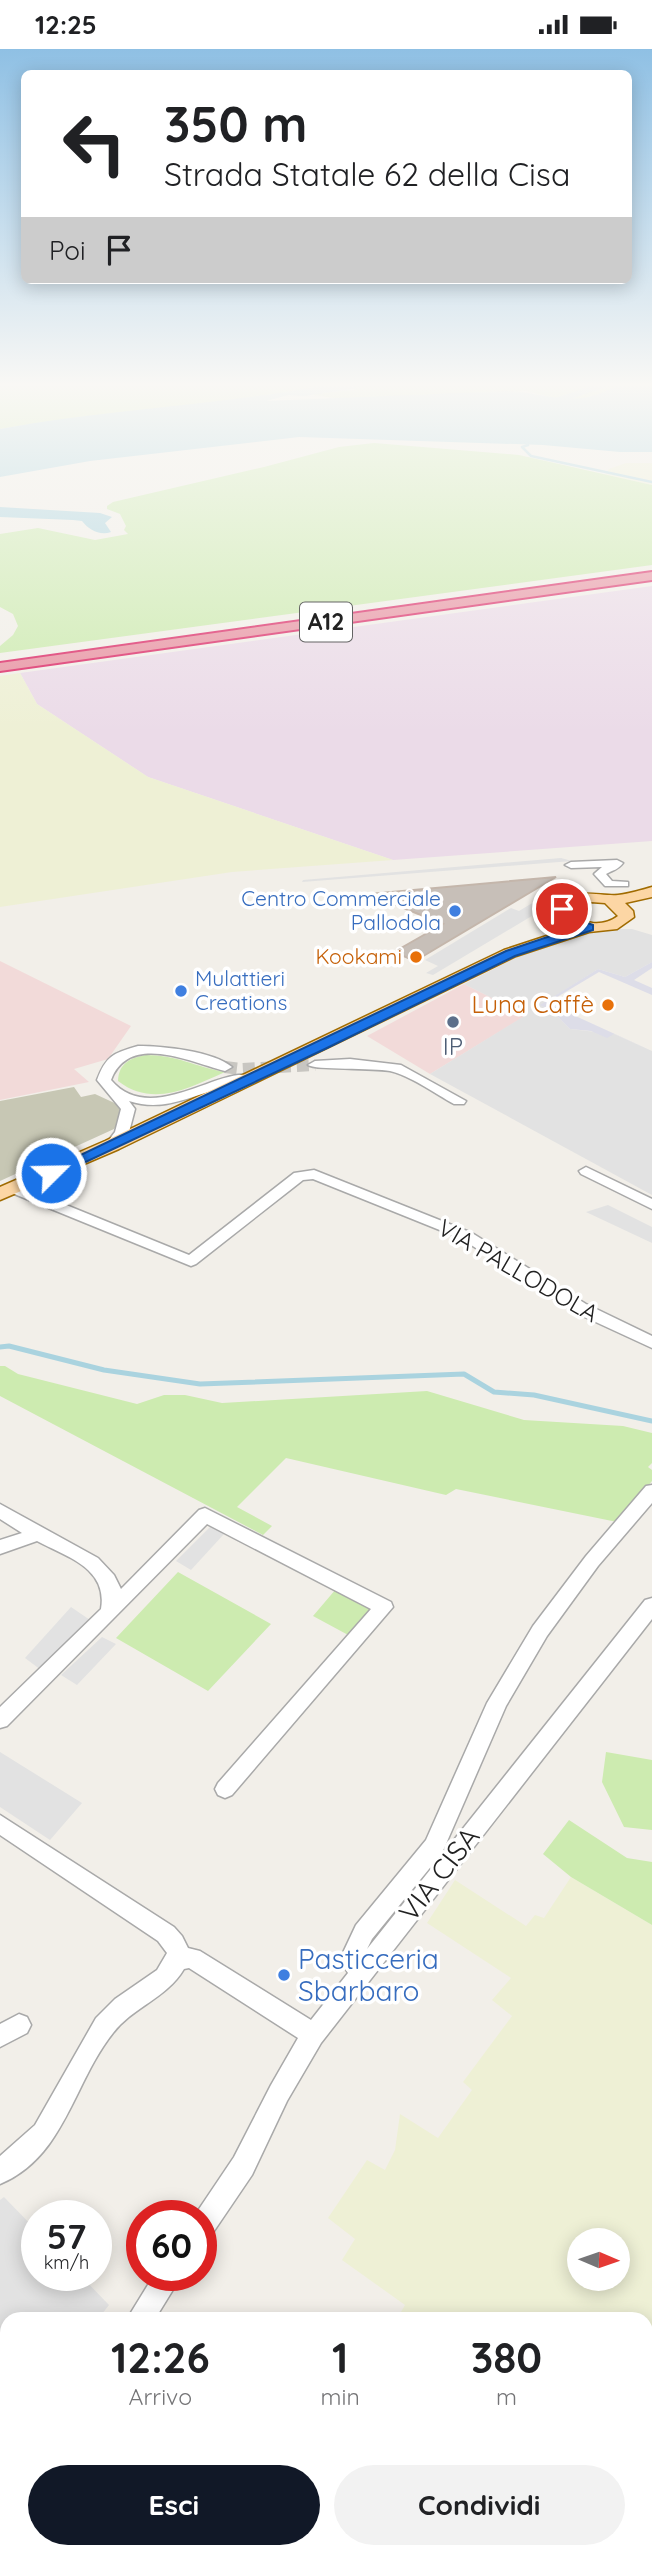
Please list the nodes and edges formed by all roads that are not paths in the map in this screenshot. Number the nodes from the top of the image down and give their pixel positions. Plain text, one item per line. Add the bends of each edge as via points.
1 (652, 574) edge
2 (0, 661) edge
3 (0, 667) edge
4 (571, 865) dead end
5 (624, 884) dead end
6 (652, 894) edge
7 (614, 901) junction
8 (562, 914) junction
9 (626, 915) junction
10 (589, 927) junction
11 (510, 953) junction
12 (315, 1065) tunnel mouth
13 (225, 1067) tunnel mouth
14 (249, 1079) junction
15 (116, 1093) junction
16 (459, 1101) dead end
17 (190, 1108) junction
18 (112, 1145) junction
19 (586, 1171) dead end
20 (6, 1191) edge
21 (652, 1205) edge
22 (652, 1343) edge
23 (652, 1491) edge
24 (0, 1511) edge
25 (38, 1534) junction
26 (0, 1547) edge
27 (652, 1605) edge
28 (110, 1612) junction
29 (0, 1720) edge
30 (225, 1789) dead end
31 (0, 1824) edge
32 (178, 1959) junction
33 (362, 1972) junction
34 (314, 2035) junction
35 (0, 2172) edge
36 (217, 2204) edge
37 (158, 2291) edge
38 (145, 2312) edge

1 - 2 highway, A12
1 - 3 highway, A12
4 - 5 street via 617,863 600,874 608,884
6 - 7 main road
6 - 9 main road
7 - 8 main road via 575,899 564,905
7 - 9 main road
8 - 10 main road
8 - 11 main road via 549,930
9 - 10 main road via 616,925
10 - 11 main road
11 - 14 main road
12 - 16 street via 396,1068
13 - 15 street via 173,1051 127,1053 106,1070 104,1080
14 - 15 street via 221,1083 170,1101 145,1102
14 - 17 main road
15 - 17 street via 143,1108
15 - 18 street via 128,1109 122,1132
17 - 18 main road
18 - 20 main road
19 - 21 street
20 - 22 street, VIA PALLODOLA via 191,1261 299,1176 314,1174 467,1236 580,1308
23 - 33 street via 592,1561 518,1667 497,1703 434,1846 364,1932 351,1959
24 - 25 street
25 - 26 street
25 - 28 street via 106,1575 113,1592
27 - 33 street, VIA CISA
28 - 29 street
28 - 30 street via 205,1515 384,1607
31 - 32 street via 166,1934 174,1941
32 - 34 street via 192,1958
32 - 35 street via 163,1979 114,2014 43,2136
33 - 34 street, VIA CISA
34 - 36 street, VIA CISA
37 - 38 street

